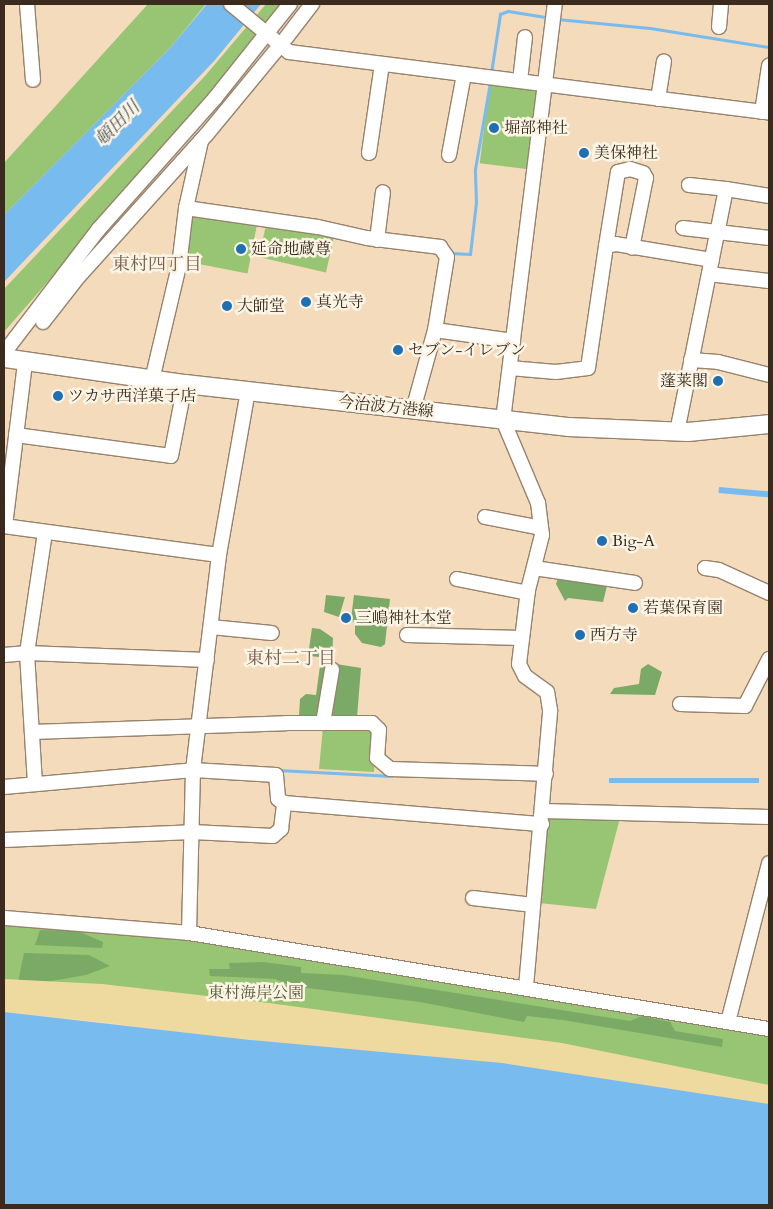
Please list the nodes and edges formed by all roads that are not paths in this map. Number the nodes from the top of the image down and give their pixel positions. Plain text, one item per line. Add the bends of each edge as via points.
1 (28, 4) edge
2 (230, 4) edge
3 (290, 4) edge
4 (312, 4) edge
5 (555, 4) edge
6 (721, 4) edge
7 (719, 27) dead end
8 (263, 32) junction
9 (526, 36) dead end
10 (664, 61) dead end
11 (382, 64) junction
12 (769, 66) edge
13 (464, 74) junction
14 (32, 80) dead end
15 (520, 81) junction
16 (545, 84) junction
17 (658, 99) junction
18 (765, 112) edge
19 (201, 140) junction
20 (369, 153) dead end
21 (448, 155) dead end
22 (689, 185) dead end
23 (726, 189) junction
24 (383, 192) dead end
25 (769, 196) edge
26 (186, 208) junction
27 (683, 228) dead end
28 (717, 233) junction
29 (769, 238) edge
30 (377, 240) junction
31 (606, 246) junction
32 (632, 248) junction
33 (710, 267) junction
34 (769, 281) edge
35 (43, 322) dead end
36 (435, 330) junction
37 (513, 341) junction
38 (4, 353) edge
39 (4, 358) edge
40 (691, 360) junction
41 (25, 363) junction
42 (510, 368) junction
43 (769, 375) edge
44 (152, 380) junction
45 (186, 384) junction
46 (248, 390) junction
47 (413, 410) junction
48 (503, 420) junction
49 (769, 424) edge
50 (677, 432) junction
51 (16, 435) junction
52 (485, 517) dead end
53 (4, 526) edge
54 (541, 528) junction
55 (45, 532) junction
56 (219, 555) junction
57 (534, 568) junction
58 (705, 568) dead end
59 (456, 579) dead end
60 (636, 583) dead end
61 (528, 593) junction
62 (769, 593) edge
63 (211, 627) junction
64 (272, 633) dead end
65 (406, 635) dead end
66 (522, 638) junction
67 (28, 653) junction
68 (4, 655) edge
69 (769, 659) edge
70 (206, 660) junction
71 (332, 670) dead end
72 (680, 704) dead end
73 (323, 723) junction
74 (198, 726) junction
75 (32, 732) junction
76 (193, 770) junction
77 (546, 774) junction
78 (35, 784) junction
79 (4, 787) edge
80 (284, 803) junction
81 (769, 817) edge
82 (543, 818) junction
83 (192, 832) junction
84 (4, 840) edge
85 (769, 863) edge
86 (473, 898) dead end
87 (533, 905) junction
88 (4, 918) edge
89 (189, 932) junction
90 (526, 987) junction
91 (728, 1022) junction
92 (769, 1029) edge

1 - 14 street
2 - 8 street
3 - 8 street
4 - 19 street
5 - 16 street
6 - 7 street
8 - 11 street via 289,52
8 - 38 street via 98,230
9 - 15 street
10 - 17 street
11 - 13 street
11 - 20 street
12 - 18 street
13 - 15 street
13 - 21 street
15 - 16 street
16 - 17 street
16 - 37 street
17 - 18 street
19 - 26 street
19 - 35 street via 79,276
22 - 23 street
23 - 25 street
23 - 28 street
24 - 30 street
26 - 30 street
26 - 44 street via 180,266
27 - 28 street
28 - 29 street
28 - 33 street
30 - 36 street via 440,247 447,257
31 - 32 street
31 - 32 street via 618,172 630,169 643,173 646,178
31 - 42 street via 588,368 556,372
32 - 33 street
33 - 34 street
33 - 40 street
36 - 37 street
36 - 47 street
37 - 42 street
39 - 41 main road, 今治波方港線
40 - 43 street via 747,367
40 - 50 street
41 - 44 main road, 今治波方港線
41 - 51 street
42 - 48 street
44 - 45 main road, 今治波方港線
45 - 46 main road, 今治波方港線
45 - 51 street via 171,456
46 - 47 main road, 今治波方港線
46 - 56 street
47 - 48 main road, 今治波方港線
48 - 50 main road, 今治波方港線
48 - 54 street via 538,503
49 - 50 main road, 今治波方港線
51 - 53 street
52 - 54 street
53 - 55 street
54 - 57 street
55 - 56 street
55 - 67 street
56 - 63 street
57 - 60 street
57 - 61 street
58 - 62 street via 719,570
59 - 61 street
61 - 66 street
63 - 64 street
63 - 70 street
65 - 66 street
66 - 77 street via 519,664 525,676 547,692 550,710
67 - 68 street
67 - 70 street
67 - 75 street
69 - 72 street via 745,706
70 - 74 street
71 - 73 street
73 - 74 street
73 - 77 street via 372,723 379,730 377,758 390,769
74 - 75 street
74 - 76 street
75 - 78 street
76 - 78 street
76 - 80 street via 276,775 278,799
76 - 83 street
77 - 82 street
78 - 79 street
80 - 82 street
80 - 83 street via 281,829 273,836
81 - 82 street
82 - 87 street
83 - 84 street
83 - 89 street
85 - 91 street
86 - 87 street
87 - 90 street
88 - 89 street
89 - 90 street
90 - 91 street
91 - 92 street

